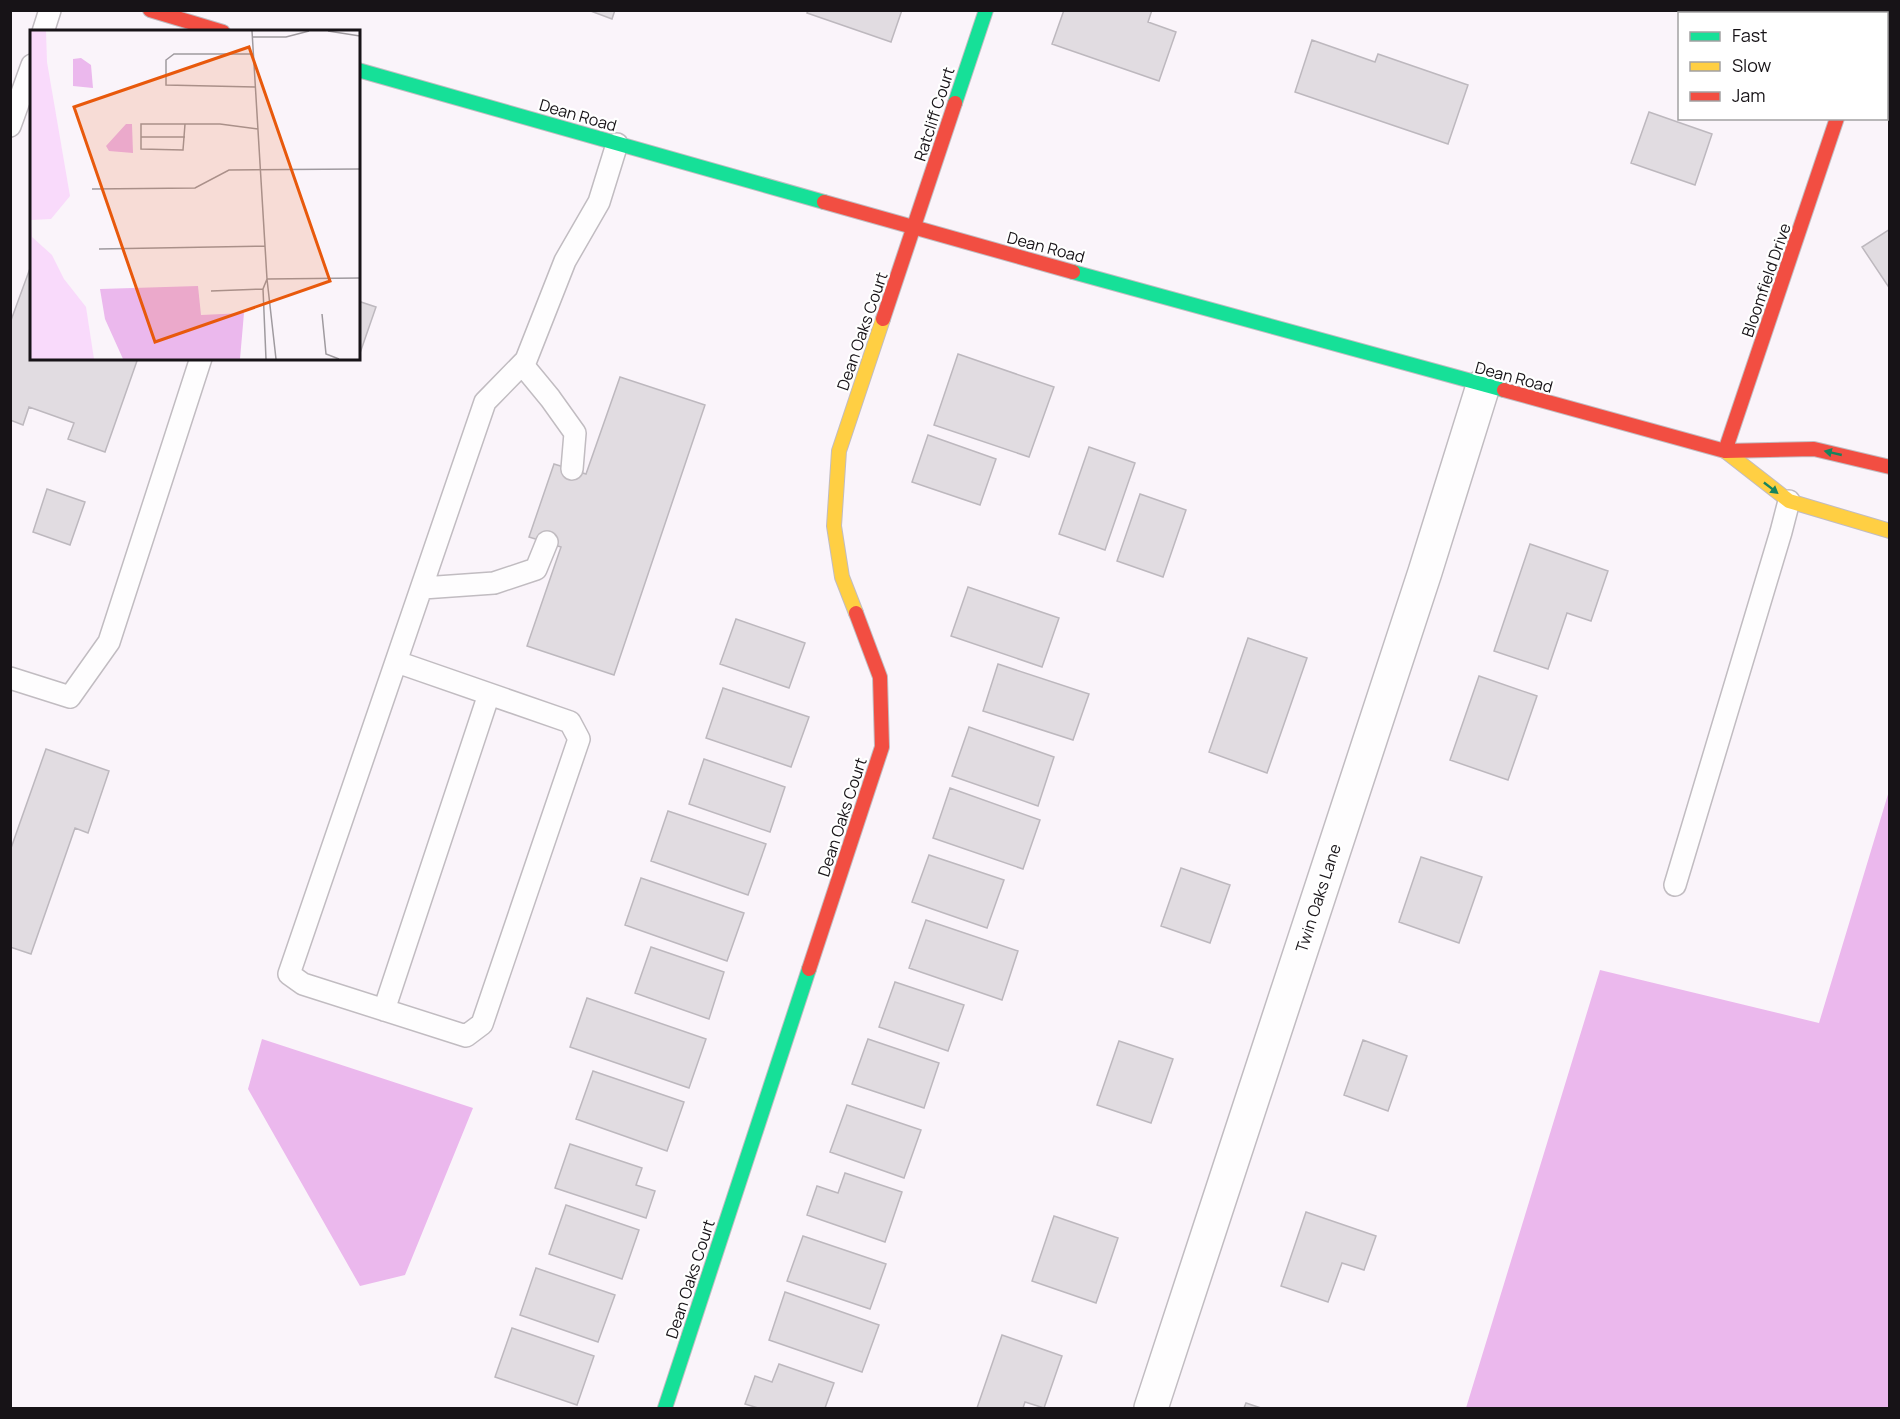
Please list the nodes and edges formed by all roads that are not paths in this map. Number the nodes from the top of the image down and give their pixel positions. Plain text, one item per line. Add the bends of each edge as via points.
1 (50, 10) edge
2 (150, 10) edge
3 (986, 10) edge
4 (44, 30) edge
5 (216, 30) edge
6 (30, 71) edge
7 (360, 71) edge
8 (1836, 120) edge
9 (10, 126) edge
10 (617, 144) junction
11 (914, 228) junction
12 (200, 360) edge
13 (522, 363) junction
14 (1483, 386) junction
15 (1725, 451) junction
16 (1890, 467) edge
17 (572, 469) dead end
18 (1789, 501) junction
19 (1890, 531) edge
20 (547, 542) dead end
21 (423, 588) junction
22 (397, 662) junction
23 (10, 678) edge
24 (489, 694) junction
25 (1675, 885) dead end
26 (384, 1010) junction
27 (665, 1408) edge
28 (1150, 1408) edge

1 - 4 lane
2 - 5 main road
3 - 11 main road, Ratcliff Court
6 - 9 lane
7 - 10 main road, Dean Road
8 - 15 main road, Bloomfield Drive
10 - 11 main road, Dean Road
10 - 13 lane via 599,202 565,261
11 - 14 main road, Dean Road
11 - 27 main road, Dean Oaks Court via 838,452 834,526 842,577 879,677 882,747
12 - 23 lane via 109,642 70,697
13 - 17 lane via 575,432
13 - 21 lane via 485,402
14 - 15 main road, Dean Road
14 - 28 street, Twin Oaks Lane
16 -> 15 main road, Dean Road via 1815,449
15 -> 18 main road, Dean Road
18 - 19 main road, Dean Road
18 - 25 lane
20 - 21 lane via 536,569 494,583
21 - 22 lane
22 - 24 lane
22 - 26 lane via 290,974 303,984
24 - 26 lane
24 - 26 lane via 570,722 579,739 482,1023 466,1036

